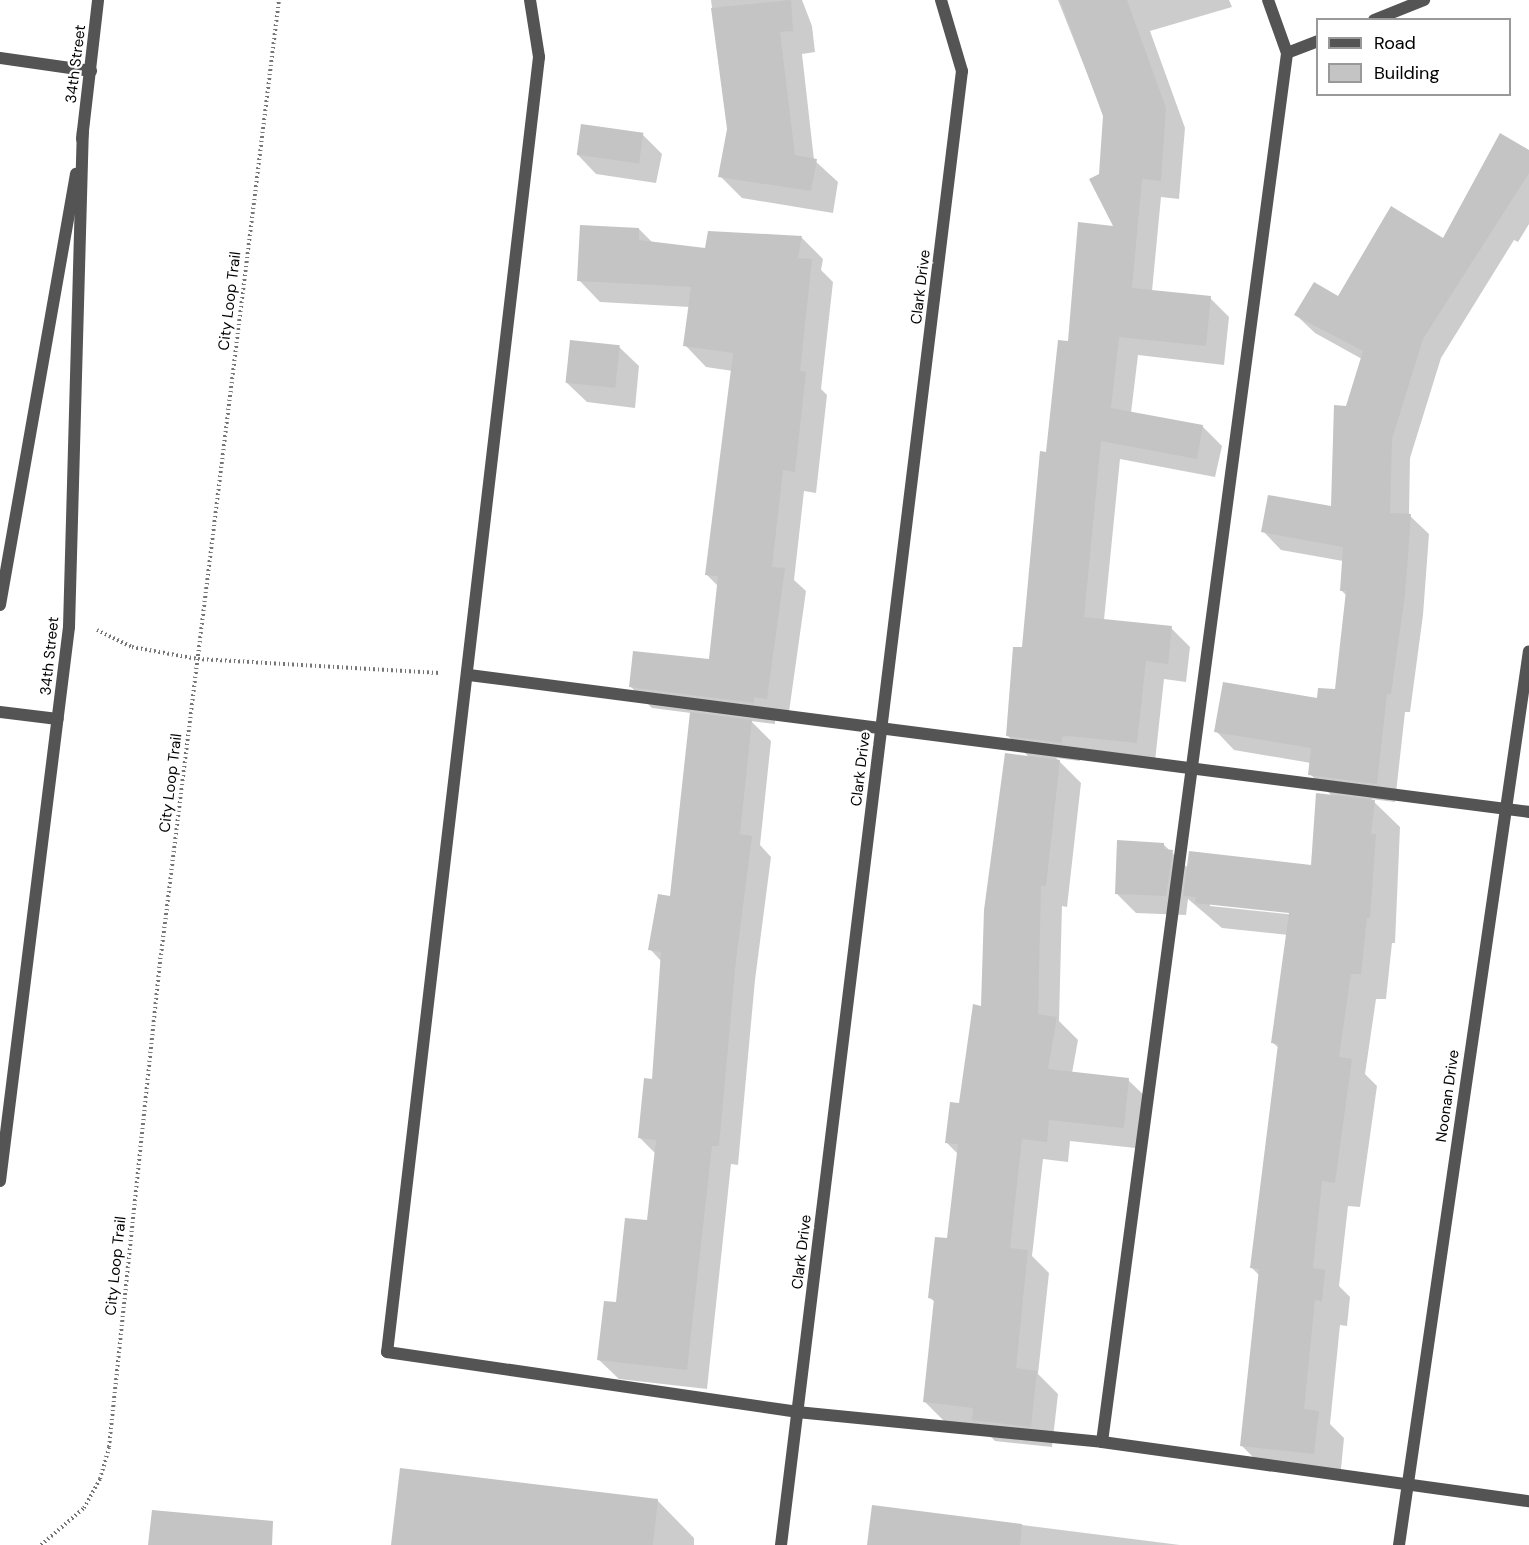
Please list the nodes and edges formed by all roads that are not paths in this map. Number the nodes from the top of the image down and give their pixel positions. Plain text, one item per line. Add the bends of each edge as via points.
1 (98, 0) edge
2 (530, 0) edge
3 (941, 0) edge
4 (1268, 0) edge
5 (1424, 0) edge
6 (1379, 18) edge
7 (1316, 41) edge
8 (1287, 53) junction
9 (0, 58) edge
10 (91, 71) junction
11 (83, 131) junction
12 (0, 606) edge
13 (1529, 651) edge
14 (469, 675) junction
15 (0, 712) edge
16 (58, 719) junction
17 (882, 728) junction
18 (1193, 769) junction
19 (1506, 809) junction
20 (1529, 812) edge
21 (0, 1181) edge
22 (798, 1412) junction
23 (1102, 1442) junction
24 (1405, 1485) junction
25 (1529, 1501) edge
26 (781, 1545) edge
27 (1399, 1545) edge

1 - 10 street, 34th Street
2 - 14 street via 539,57
3 - 17 street, Clark Drive via 962,71
4 - 8 street
5 - 6 street
7 - 8 street
8 - 18 street
9 - 10 street
10 - 11 street, 34th Street
11 - 12 street, 34th Street
11 - 16 street, 34th Street via 69,627
13 - 19 street, Noonan Drive
14 - 17 street
14 - 22 street via 387,1352
15 - 16 street
16 - 21 street, 34th Street
17 - 18 street
17 - 22 street, Clark Drive
18 - 19 street
18 - 23 street
19 - 20 street
19 - 24 street, Noonan Drive
22 - 23 street
22 - 26 street, Clark Drive
23 - 24 street
24 - 25 street
24 - 27 street, Noonan Drive

